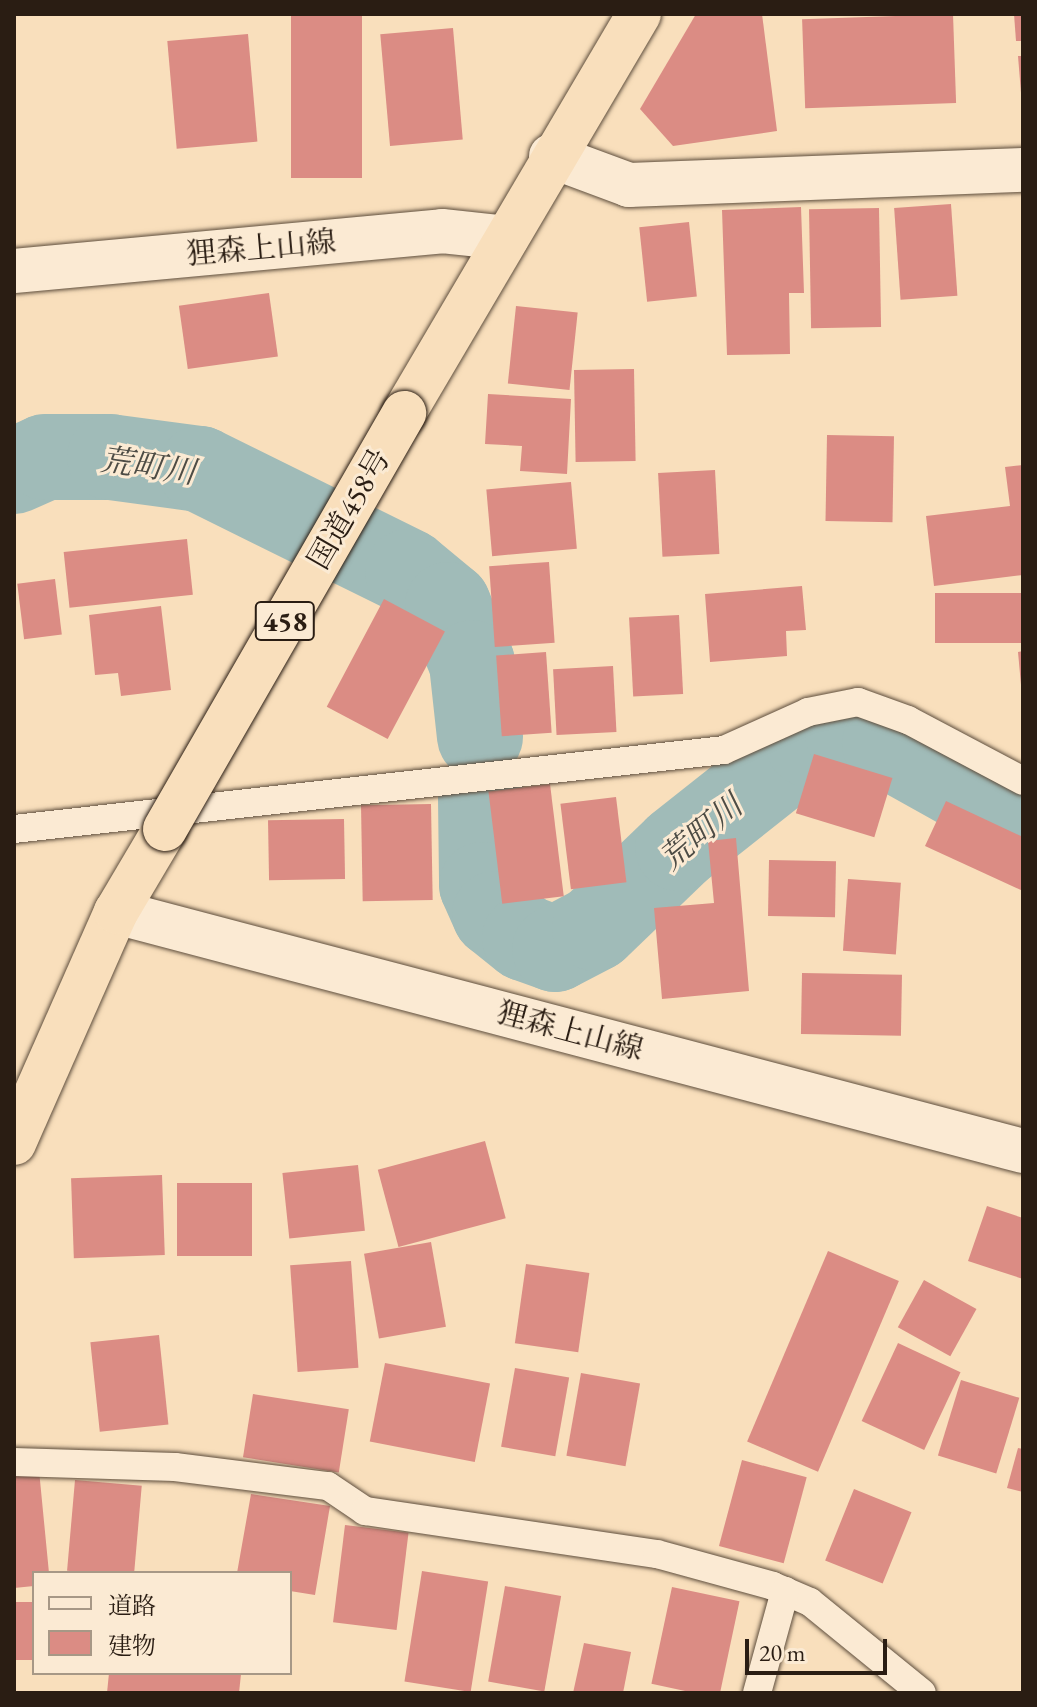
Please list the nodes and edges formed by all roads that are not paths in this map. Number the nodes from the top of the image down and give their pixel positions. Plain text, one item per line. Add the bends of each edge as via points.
1 (639, 14) edge
2 (551, 156) junction
3 (1023, 170) edge
4 (507, 238) junction
5 (14, 271) edge
6 (1023, 781) edge
7 (14, 829) edge
8 (116, 912) junction
9 (14, 1143) edge
10 (1023, 1151) edge
11 (14, 1462) edge
12 (785, 1591) junction
13 (757, 1693) edge
14 (922, 1693) edge

1 - 2 highway, 国道458号 / 458
2 - 3 main road via 629,185
2 - 4 highway, 国道458号 / 458
4 - 5 main road, 狸森上山線 via 442,231
4 - 8 highway, 国道458号 / 458, bridge
6 - 7 lane via 908,720 858,702 808,712 724,750
8 - 9 highway, 国道458号 / 458
8 - 10 main road, 狸森上山線
11 - 12 lane via 175,1467 328,1486 365,1511 657,1554
12 - 13 lane
12 - 14 lane via 810,1602

